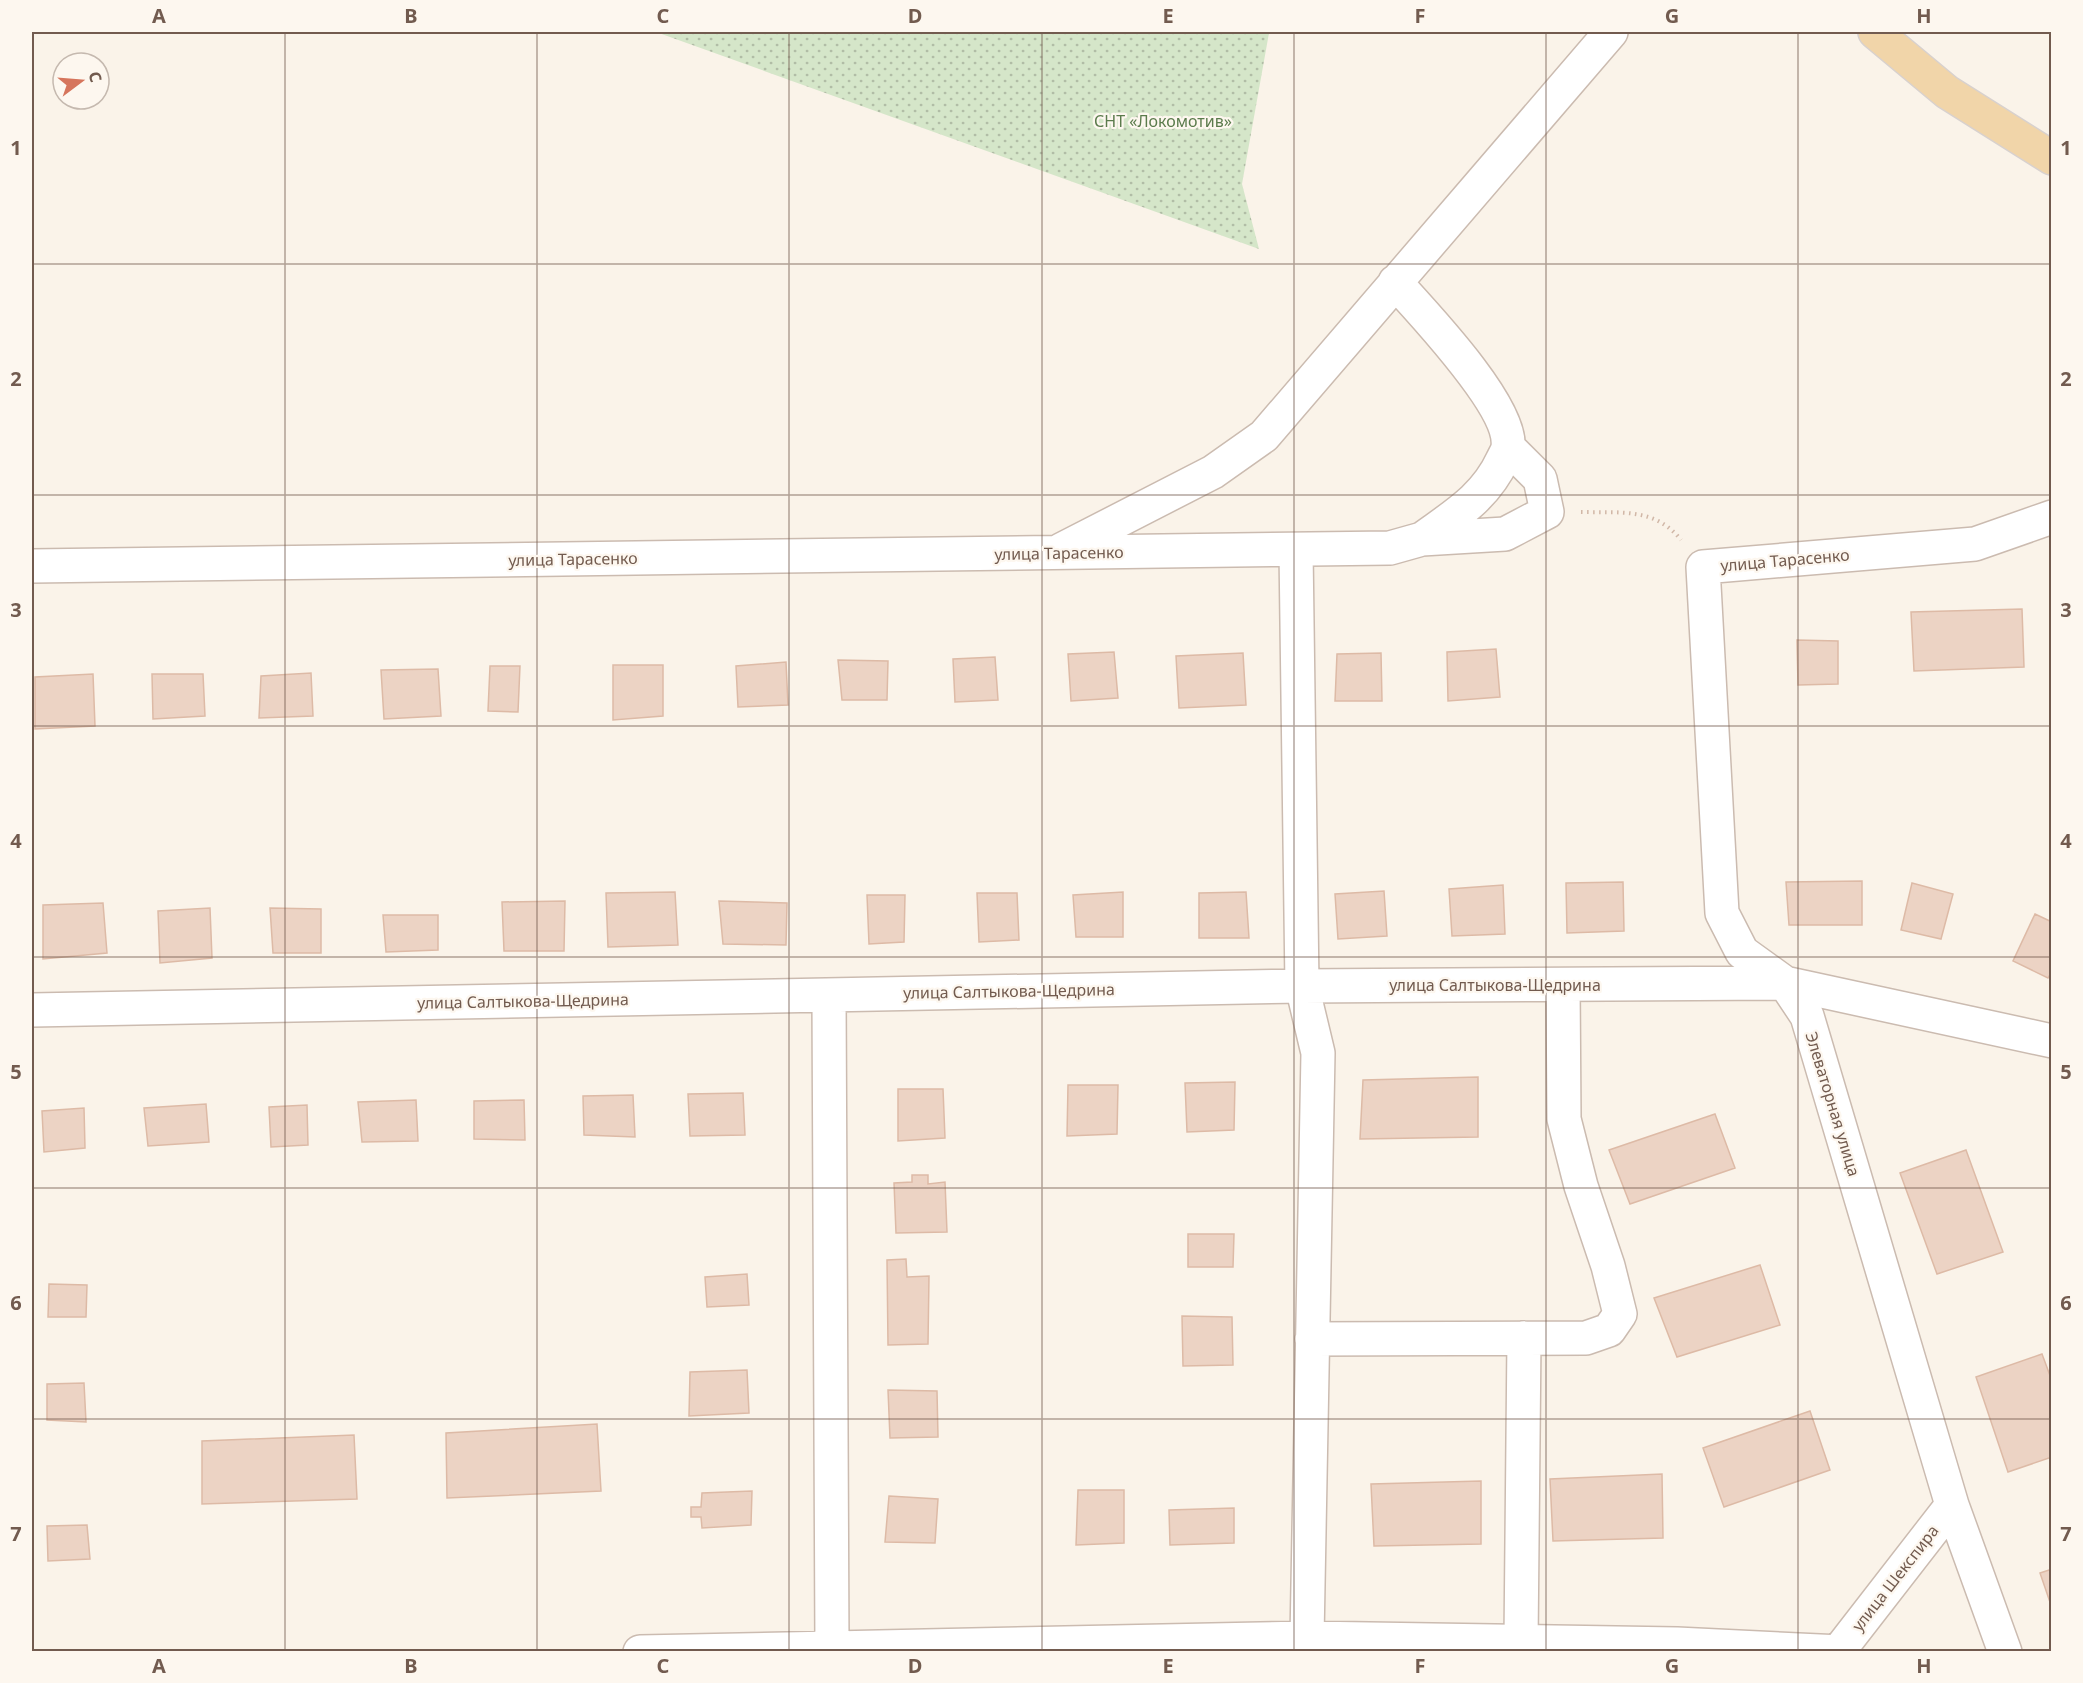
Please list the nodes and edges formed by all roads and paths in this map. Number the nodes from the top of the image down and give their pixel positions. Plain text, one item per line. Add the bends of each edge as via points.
1 (1611, 32) edge
2 (1875, 32) edge
3 (2052, 158) edge
4 (1395, 282) junction
5 (1508, 447) junction
6 (1547, 512) junction
7 (2052, 517) edge
8 (1422, 539) junction
9 (1296, 550) junction
10 (1056, 553) junction
11 (32, 566) edge
12 (1703, 567) junction
13 (1785, 983) junction
14 (1563, 985) junction
15 (1302, 986) junction
16 (829, 995) junction
17 (32, 1010) edge
18 (2052, 1041) edge
19 (1524, 1338) junction
20 (1312, 1339) junction
21 (1952, 1505) junction
22 (1307, 1638) junction
23 (1521, 1642) junction
24 (832, 1647) junction
25 (1678, 1648) edge
26 (794, 1650) edge
27 (1839, 1651) edge
28 (640, 1652) edge
29 (2005, 1652) edge

1 - 4 street
2 - 3 main road via 1947,92
4 - 5 street via 1468,365 1500,414
4 - 10 street via 1264,436 1213,472
5 - 6 street via 1540,479
5 - 8 street via 1492,482
6 - 8 street, улица Тарасенко via 1505,534
6 - 12 path, улица Тарасенко via 1640,513 1670,525
7 - 12 street, улица Тарасенко via 1975,543
8 - 9 street, улица Тарасенко via 1390,548
9 - 10 street, улица Тарасенко
9 - 15 street
10 - 11 street, улица Тарасенко
12 - 13 street, Элеваторная улица via 1722,913 1742,952
13 - 14 street, улица Салтыкова-Щедрина
13 - 18 street, улица Салтыкова-Щедрина
13 - 21 street, Элеваторная улица via 1807,1016
14 - 15 street, улица Салтыкова-Щедрина
14 - 19 street via 1564,1119 1620,1314 1609,1330 1586,1338
15 - 16 street, улица Салтыкова-Щедрина
15 - 20 street via 1318,1053
16 - 17 street, улица Салтыкова-Щедрина
16 - 24 street
19 - 20 street
19 - 23 street
20 - 22 street
21 - 27 street, улица Шекспира
21 - 29 street, Элеваторная улица
22 - 23 street
22 - 24 street
23 - 25 street
24 - 26 street
25 - 27 street
26 - 28 street

